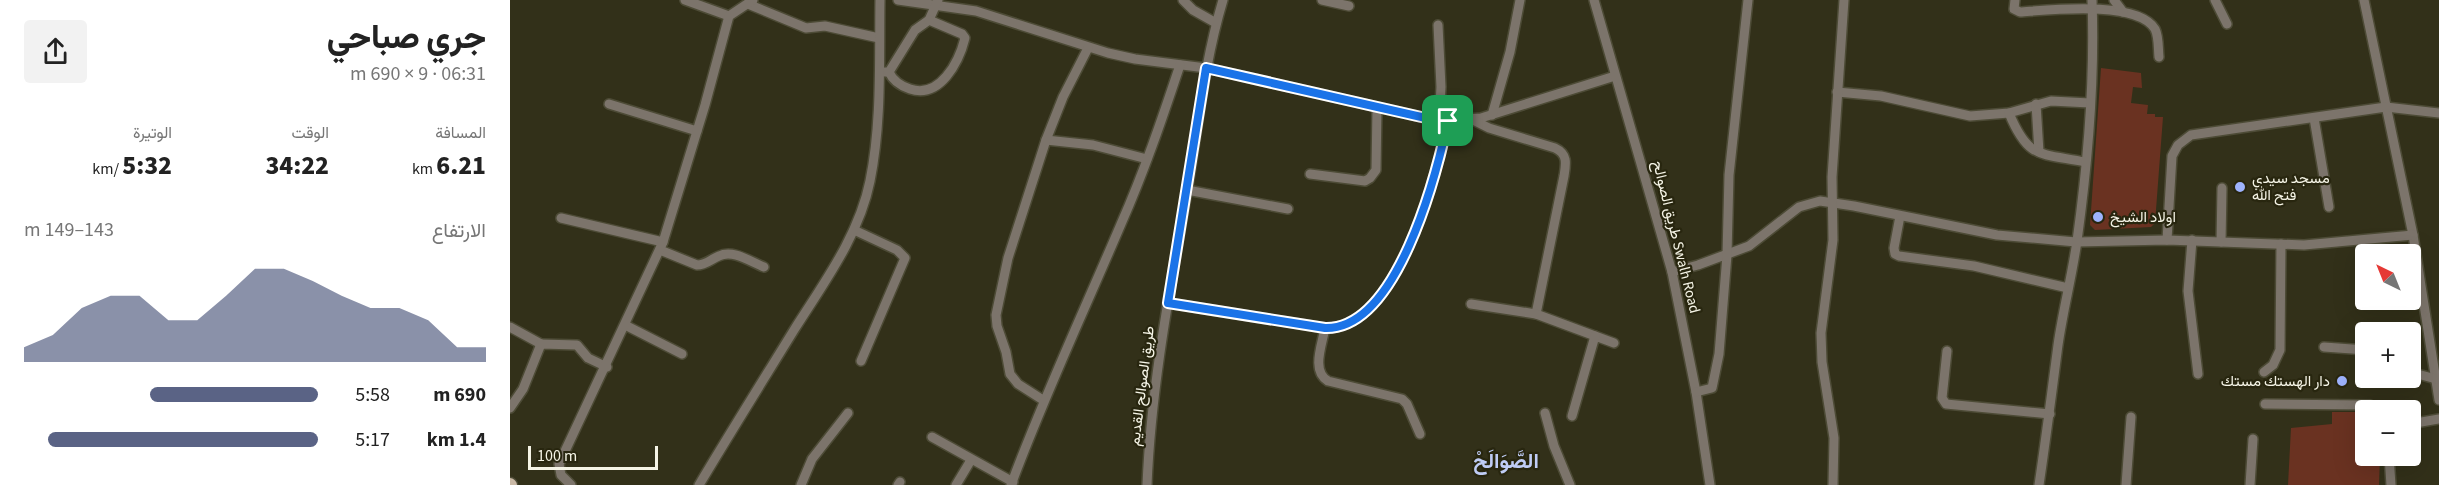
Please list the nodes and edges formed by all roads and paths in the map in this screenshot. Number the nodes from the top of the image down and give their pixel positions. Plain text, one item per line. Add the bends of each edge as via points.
1 (684, 0) edge
2 (880, 0) edge
3 (898, 0) edge
4 (1183, 0) edge
5 (1223, 0) edge
6 (1322, 0) edge
7 (1520, 0) edge
8 (1594, 0) edge
9 (1748, 0) edge
10 (1844, 0) edge
11 (2015, 0) edge
12 (2114, 0) edge
13 (2215, 0) edge
14 (2364, 0) edge
15 (750, 2) edge
16 (938, 2) edge
17 (2092, 4) edge
18 (1349, 6) dead end
19 (2123, 12) junction
20 (729, 16) junction
21 (929, 20) junction
22 (1216, 23) junction
23 (2227, 24) dead end
24 (1438, 25) dead end
25 (879, 38) junction
26 (1088, 48) junction
27 (2159, 57) dead end
28 (1180, 66) junction
29 (1206, 68) junction
30 (884, 73) junction
31 (1615, 76) junction
32 (1837, 92) junction
33 (2090, 103) junction
34 (609, 104) dead end
35 (2036, 104) junction
36 (2386, 107) junction
37 (1377, 108) junction
38 (2009, 113) junction
39 (2439, 113) edge
40 (1492, 115) junction
41 (2314, 118) junction
42 (1473, 120) junction
43 (1443, 121) junction
44 (697, 131) junction
45 (1046, 140) junction
46 (2039, 152) junction
47 (1147, 159) junction
48 (2085, 162) junction
49 (1310, 174) dead end
50 (2222, 188) dead end
51 (1187, 190) junction
52 (1831, 202) junction
53 (2329, 207) dead end
54 (1288, 209) dead end
55 (1900, 216) junction
56 (561, 218) dead end
57 (854, 230) junction
58 (2413, 234) junction
59 (2167, 240) junction
60 (2192, 240) junction
61 (2076, 242) junction
62 (2221, 242) junction
63 (2281, 244) junction
64 (662, 246) junction
65 (1727, 255) junction
66 (764, 267) dead end
67 (1672, 272) junction
68 (2068, 288) junction
69 (1168, 303) junction
70 (1471, 304) dead end
71 (1536, 314) junction
72 (625, 325) junction
73 (1325, 328) junction
74 (511, 329) edge
75 (1595, 336) junction
76 (1614, 343) dead end
77 (541, 344) junction
78 (2324, 347) dead end
79 (2355, 349) edge
80 (1947, 351) dead end
81 (682, 354) dead end
82 (861, 361) dead end
83 (607, 366) junction
84 (2264, 372) dead end
85 (2198, 374) dead end
86 (2421, 375) edge
87 (2436, 379) junction
88 (1696, 392) junction
89 (1043, 400) junction
90 (2439, 400) edge
91 (2265, 404) dead end
92 (2355, 405) edge
93 (510, 408) edge
94 (848, 413) dead end
95 (1545, 413) dead end
96 (2050, 414) junction
97 (1572, 416) dead end
98 (2131, 417) dead end
99 (2439, 419) edge
100 (2421, 421) edge
101 (1420, 434) dead end
102 (932, 437) dead end
103 (2253, 439) dead end
104 (971, 460) junction
105 (2390, 466) edge
106 (1012, 483) edge
107 (571, 485) edge
108 (699, 485) edge
109 (801, 485) edge
110 (956, 485) edge
111 (1147, 485) edge
112 (1570, 485) edge
113 (1710, 485) edge
114 (1833, 485) edge
115 (2039, 485) edge
116 (2126, 485) edge
117 (2250, 485) edge
118 (2391, 485) edge

1 - 20 street
2 - 25 street
3 - 16 street
4 - 22 street
5 - 22 street, طريق الصوالح القديم
6 - 18 street
7 - 40 street
8 - 31 street, طريق الصوالح Swalh Road
9 - 65 street via 1729,175
10 - 32 street
11 - 17 street via 2014,9 2020,12
12 - 19 street
13 - 23 street
14 - 36 street
15 - 20 street
15 - 25 street via 806,27 825,26
16 - 21 street
16 - 26 street via 1037,29
17 - 19 street
17 - 33 street
19 - 27 street via 2154,27
20 - 44 street
21 - 30 street via 915,30
21 - 30 street via 965,38 941,82 930,91 915,91
22 - 29 street, طريق الصوالح القديم
24 - 43 street
25 - 30 street
26 - 28 street
26 - 45 street
28 - 29 street
28 - 47 street
29 - 37 street
29 - 51 street, طريق الصوالح القديم
30 - 57 street via 870,181
31 - 40 street
31 - 67 street, طريق الصوالح Swalh Road
32 - 38 street via 1881,96 1970,116
32 - 52 street
33 - 35 street
33 - 48 street
34 - 44 street
35 - 38 street
35 - 46 street
36 - 39 street
36 - 41 street
36 - 58 street
37 - 43 street
37 - 49 street via 1376,170 1370,178 1365,181
38 - 46 street via 2026,145
40 - 42 street
41 - 53 street
41 - 59 street via 2191,135 2183,140 2172,156
42 - 43 street
42 - 71 street via 1564,153 1564,176
43 - 73 street via 1432,185 1406,253 1365,311 1343,327
44 - 64 street
45 - 47 street
45 - 89 street via 1008,258 996,315 1010,374
46 - 48 street
47 - 89 street
48 - 61 street
50 - 62 street
51 - 54 street
51 - 69 street, طريق الصوالح القديم
52 - 55 street
52 - 65 street via 1799,207 1749,246
52 - 114 street via 1833,240 1821,333 1834,438
55 - 61 street via 1997,235
55 - 68 street via 1894,248 1899,256 1974,266
56 - 64 street via 643,236
57 - 82 street via 897,250 905,258
57 - 108 street
58 - 63 street
58 - 87 street
59 - 60 street
59 - 61 street
60 - 62 street
60 - 85 street via 2188,291
61 - 68 street
62 - 63 street
63 - 84 street via 2280,350 2273,365
64 - 66 street via 697,265 725,253
64 - 72 street
65 - 67 street
65 - 88 street via 1719,354 1712,388
67 - 88 street, طريق الصوالح Swalh Road
68 - 96 street
69 - 73 street
69 - 111 street, طريق الصوالح القديم via 1151,424
70 - 71 street
71 - 75 street
72 - 81 street
72 - 83 street
73 - 101 street via 1318,368 1321,376 1402,399
74 - 77 street
75 - 76 street
75 - 97 street
77 - 83 street via 577,345 588,358
77 - 93 street via 523,389
78 - 79 street
80 - 96 street via 1942,398 1946,404
83 - 107 street via 559,464 561,475
86 - 87 street
87 - 90 street
88 - 113 street, طريق الصوالح Swalh Road
89 - 106 street
91 - 92 street
94 - 109 street via 813,459
95 - 112 street
96 - 115 street
98 - 116 street
99 - 100 street
102 - 104 street
103 - 117 street
104 - 106 street
104 - 110 street
105 - 118 street

